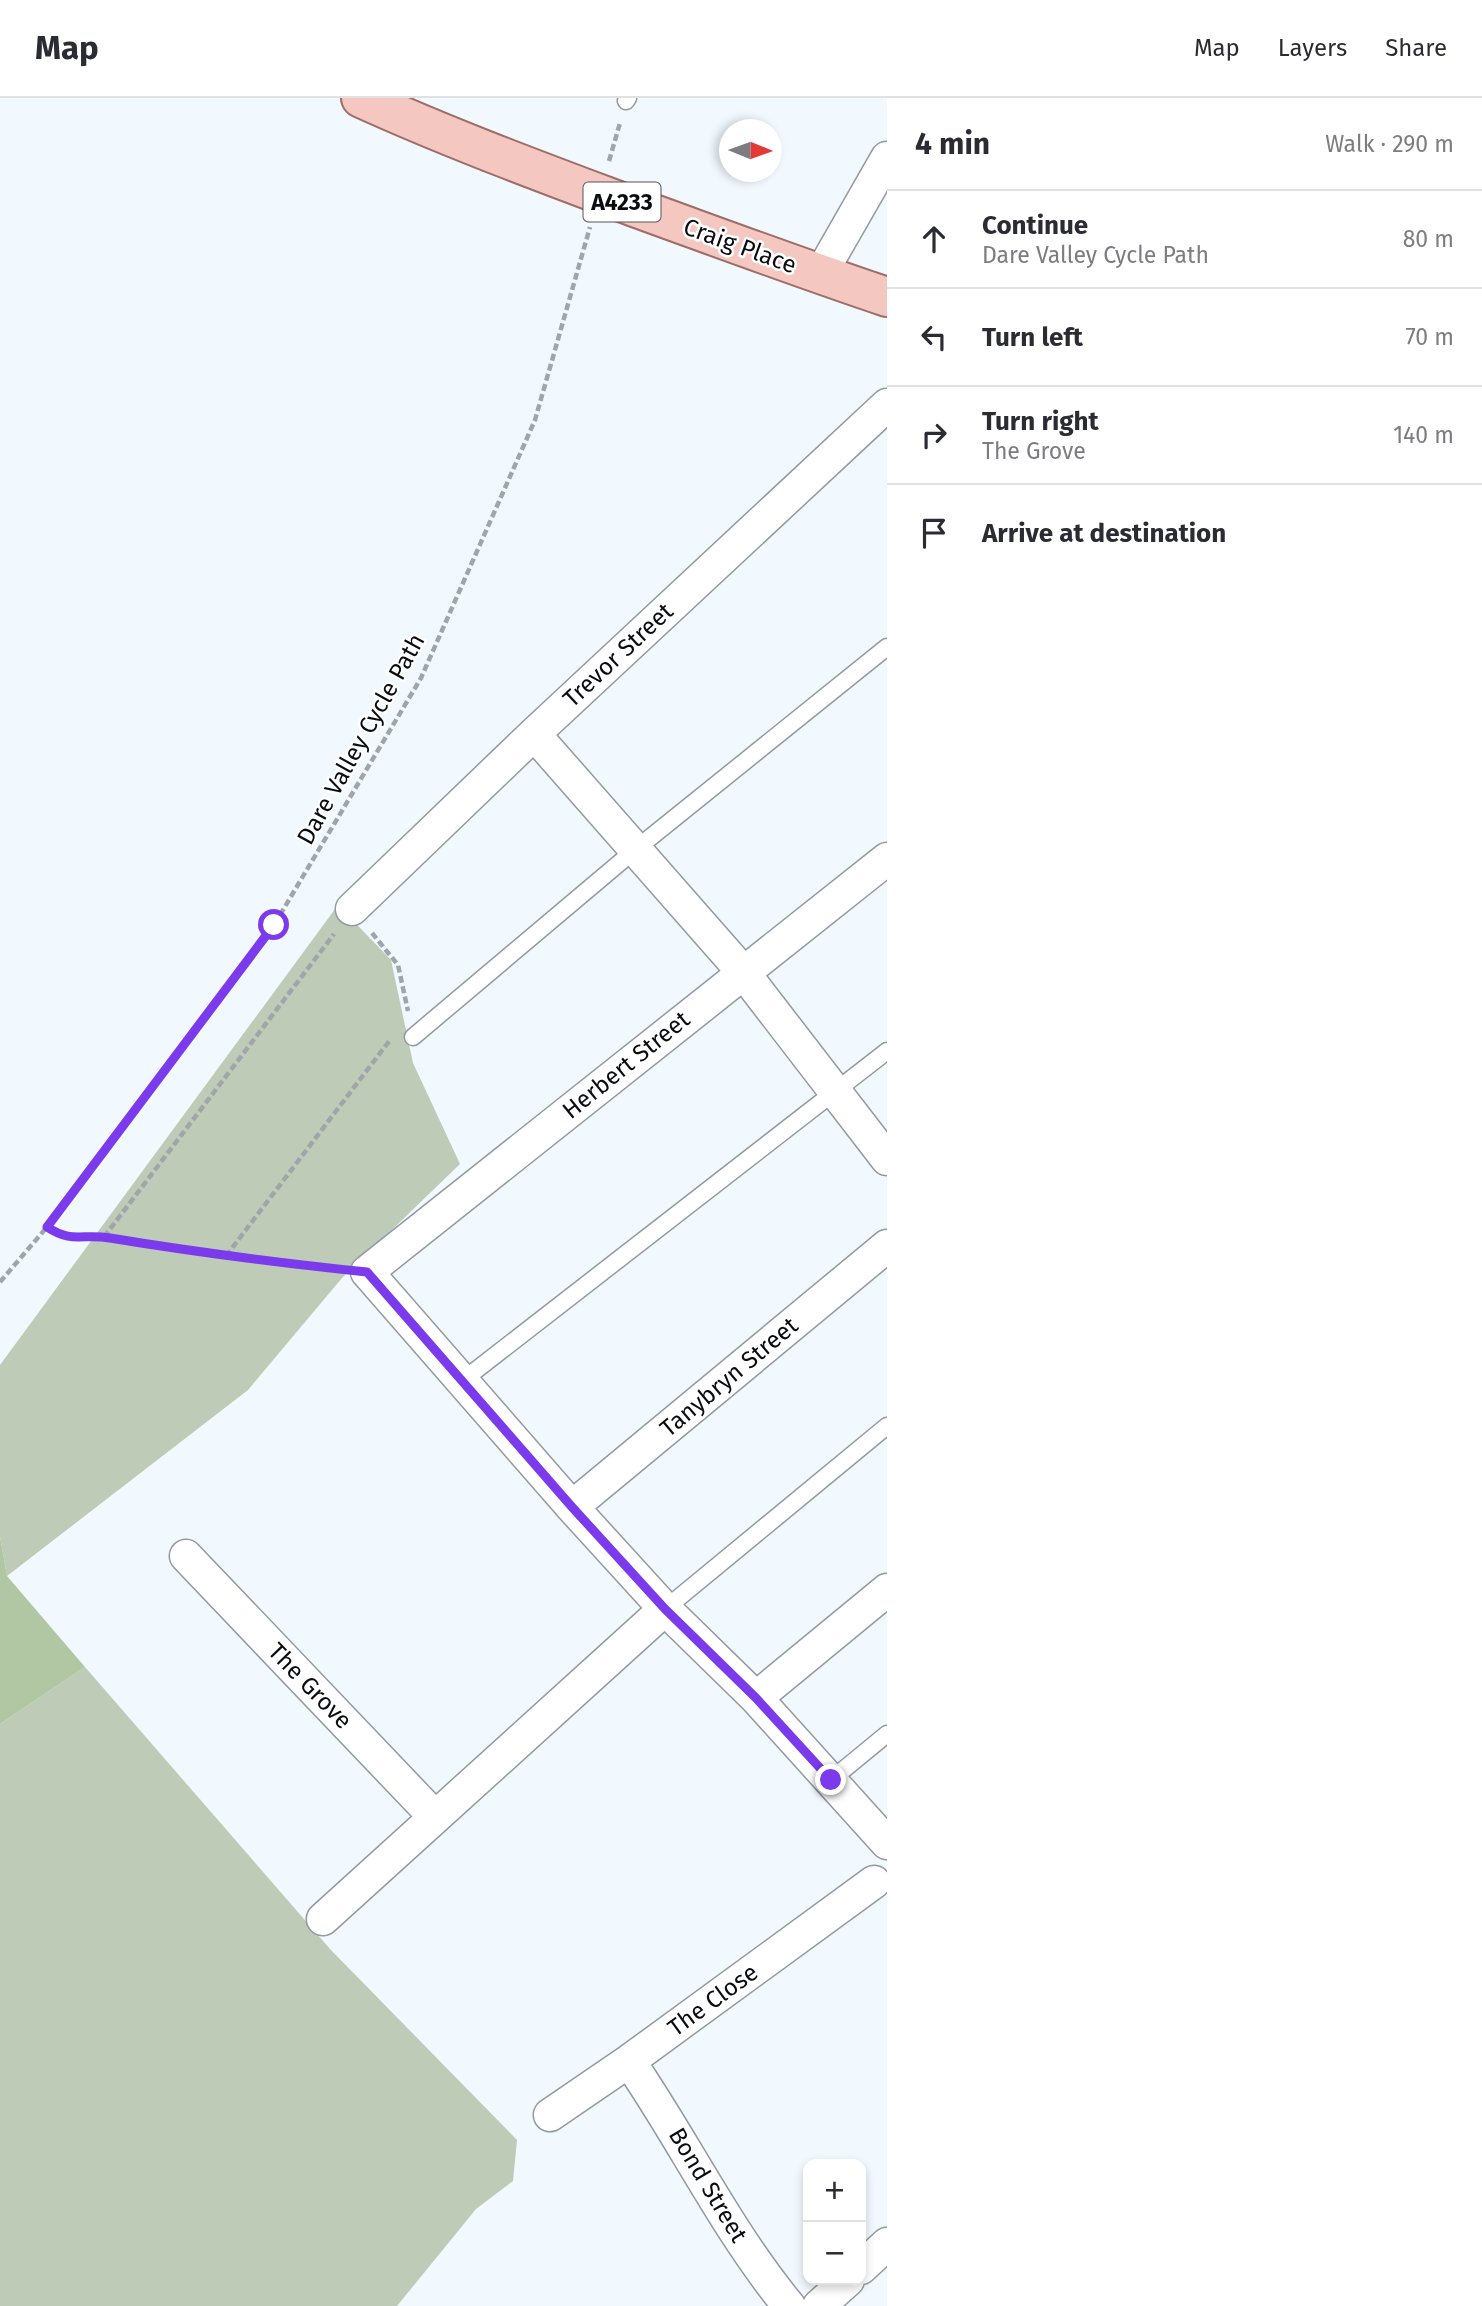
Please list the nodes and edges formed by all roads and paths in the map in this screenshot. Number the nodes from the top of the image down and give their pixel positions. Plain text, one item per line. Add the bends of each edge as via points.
1 (360, 98) edge
2 (627, 99) edge
3 (887, 158) edge
4 (599, 194) junction
5 (820, 275) junction
6 (887, 297) edge
7 (887, 405) edge
8 (887, 647) edge
9 (534, 734) junction
10 (636, 849) junction
11 (887, 859) edge
12 (352, 909) junction
13 (743, 972) junction
14 (410, 1020) junction
15 (413, 1037) joint
16 (887, 1051) edge
17 (835, 1092) junction
18 (887, 1159) edge
19 (47, 1227) junction
20 (104, 1237) junction
21 (887, 1246) edge
22 (225, 1257) junction
23 (367, 1272) junction
24 (0, 1282) edge
25 (462, 1381) junction
26 (887, 1426) edge
27 (572, 1507) junction
28 (186, 1556) dead end
29 (887, 1590) edge
30 (665, 1609) junction
31 (756, 1698) junction
32 (887, 1734) edge
33 (831, 1780) junction
34 (434, 1816) junction
35 (887, 1843) edge
36 (874, 1882) dead end
37 (323, 1919) dead end
38 (629, 2061) junction
39 (550, 2115) dead end
40 (887, 2245) edge
41 (866, 2264) edge
42 (842, 2285) edge
43 (789, 2306) edge
44 (818, 2306) edge

1 - 4 main road, Craig Place / A4233
2 - 4 path, Dare Valley Cycle Path
3 - 5 street
4 - 5 main road, Craig Place / A4233
4 - 19 path, Dare Valley Cycle Path via 535,420 421,678 274,925
5 - 6 main road, Craig Place / A4233
7 - 9 street, Trevor Street
8 - 10 lane
9 - 10 street
9 - 12 street, Trevor Street
10 - 13 street
10 - 15 lane
11 - 13 street, Herbert Street
12 - 14 path via 398,965
12 - 20 path
13 - 17 street
13 - 23 street, Herbert Street
14 - 15 path
14 - 22 path
16 - 17 lane
17 - 18 street
17 - 25 lane
19 - 20 path via 63,1237
19 - 24 path, Dare Valley Cycle Path
20 - 22 path
21 - 27 street, Tanybryn Street
22 - 23 path
23 - 25 street
25 - 27 street
26 - 30 lane
27 - 30 street
28 - 34 street, The Grove
29 - 31 street
30 - 31 street
30 - 34 street
31 - 33 street
32 - 33 lane
33 - 35 street
34 - 37 street
36 - 38 street, The Close
38 - 39 street, The Close
38 - 43 street, Bond Street via 761,2272
40 - 41 street
42 - 44 street

